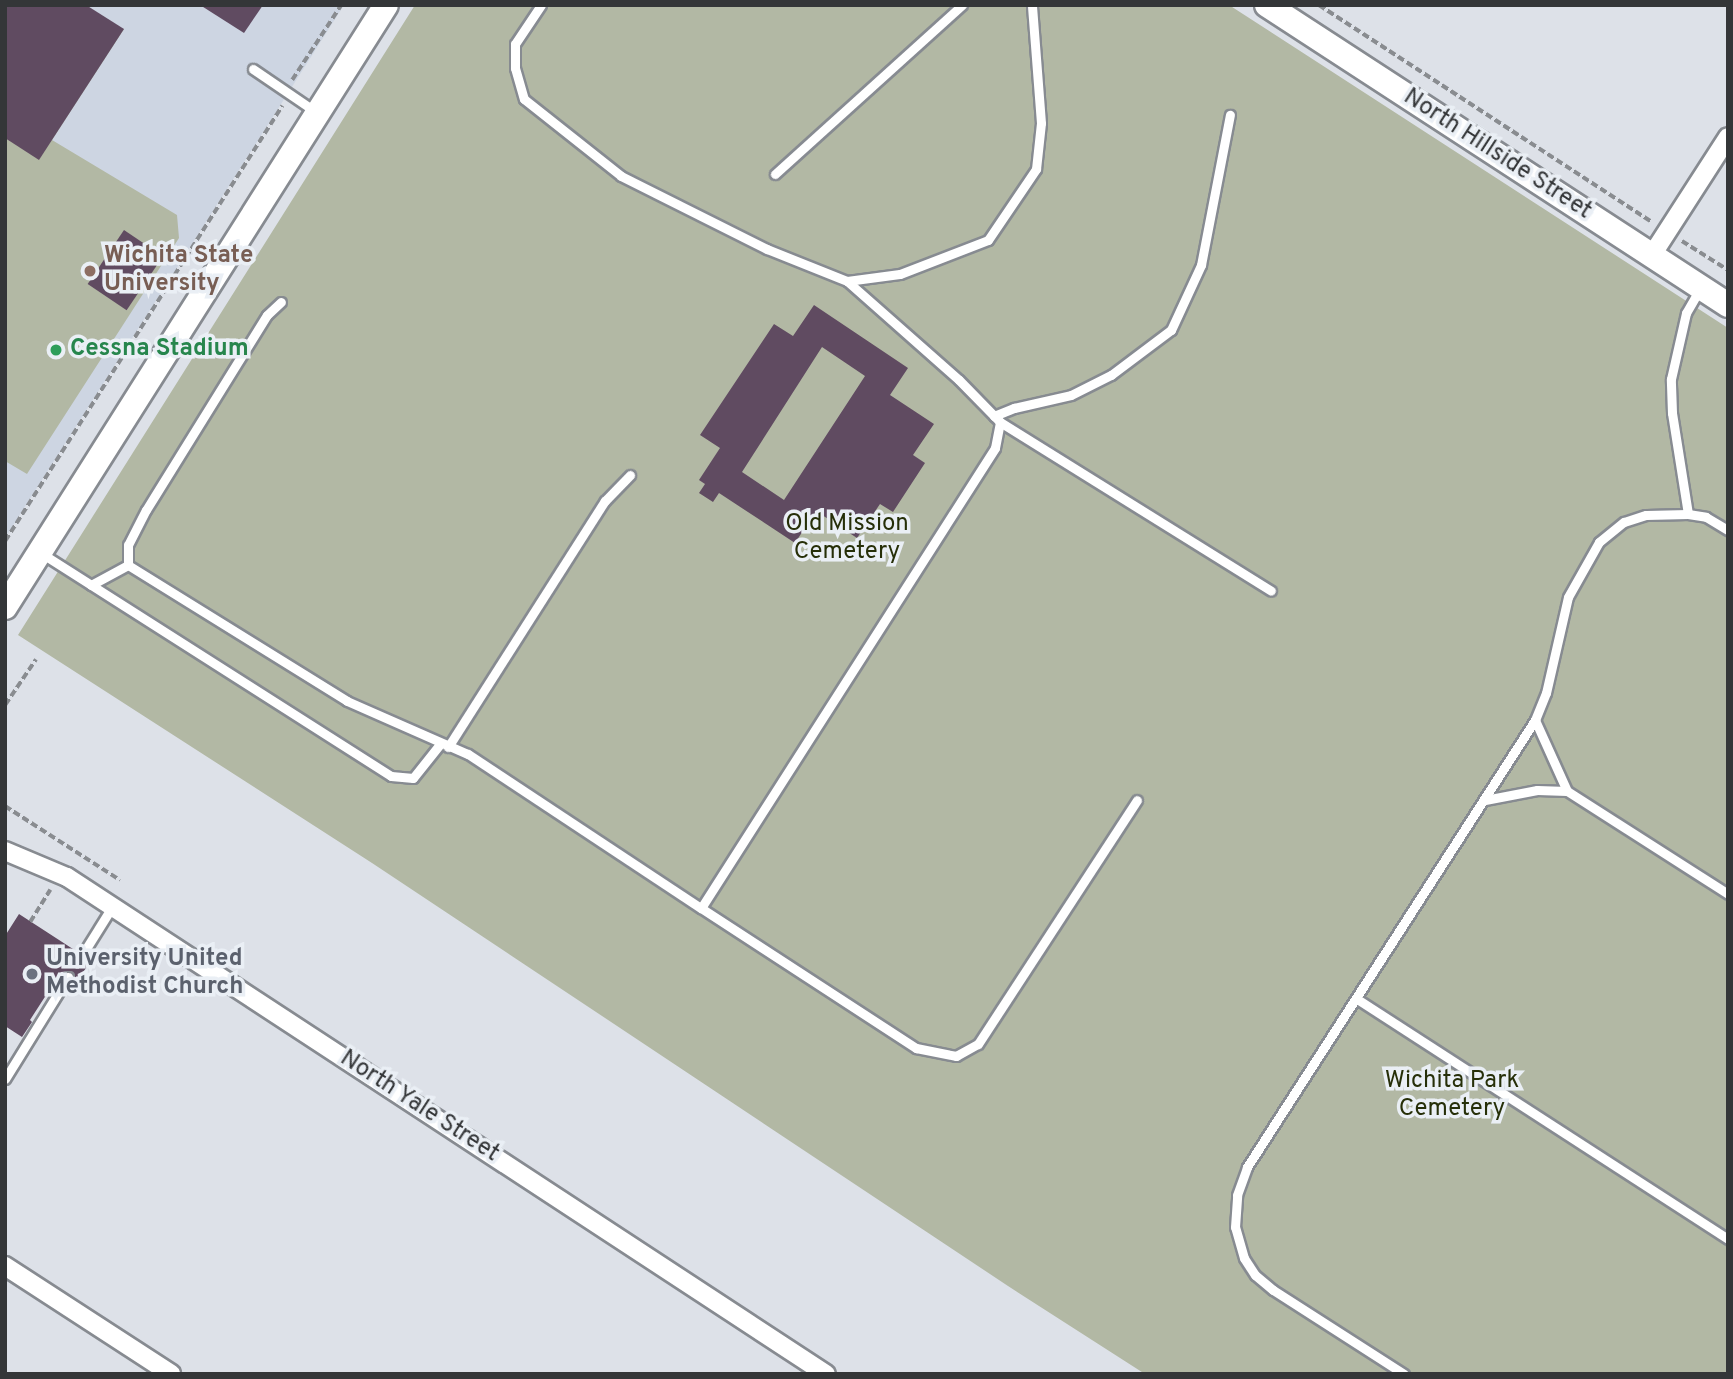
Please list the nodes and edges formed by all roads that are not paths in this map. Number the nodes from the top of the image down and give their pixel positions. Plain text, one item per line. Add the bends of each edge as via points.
1 (386, 5) edge
2 (541, 5) edge
3 (962, 5) edge
4 (1032, 5) edge
5 (1267, 5) edge
6 (253, 69) dead end
7 (317, 113) junction
8 (1230, 115) dead end
9 (1728, 137) edge
10 (775, 174) dead end
11 (1651, 255) junction
12 (847, 281) junction
13 (1701, 288) junction
14 (281, 302) dead end
15 (1728, 305) edge
16 (997, 419) junction
17 (630, 475) dead end
18 (1688, 513) junction
19 (1728, 530) edge
20 (40, 552) junction
21 (128, 565) junction
22 (91, 585) junction
23 (1270, 591) dead end
24 (5, 607) edge
25 (1535, 720) junction
26 (444, 745) junction
27 (1567, 791) junction
28 (1137, 800) dead end
29 (1485, 800) junction
30 (5, 851) edge
31 (1728, 894) edge
32 (112, 907) junction
33 (701, 908) junction
34 (82, 955) dead end
35 (68, 977) dead end
36 (1357, 999) junction
37 (5, 1079) edge
38 (1728, 1239) edge
39 (5, 1266) edge
40 (171, 1374) edge
41 (826, 1374) edge
42 (1404, 1374) edge

1 - 7 main road
2 - 12 lane via 515,44 523,99 621,176 767,249
3 - 10 lane
4 - 12 lane via 1041,123 1036,169 988,240 900,274
5 - 11 main road, North Hillside Street
6 - 7 lane
7 - 20 main road
8 - 16 lane via 1201,265 1171,330 1111,374 1071,395 1014,408
9 - 11 street
11 - 13 main road, North Hillside Street
12 - 16 lane
13 - 15 main road, North Hillside Street
13 - 18 lane via 1686,313 1671,379
14 - 21 lane via 267,315 146,510 128,545
16 - 23 lane
16 - 33 lane via 995,447
17 - 26 lane via 605,500
18 - 19 lane
18 - 25 lane via 1624,522 1599,541 1568,597 1546,693
20 - 22 lane
20 - 24 main road
21 - 22 lane
21 - 26 lane via 347,701
22 - 26 lane via 391,776 413,778
25 - 27 lane
25 - 29 lane
26 - 33 lane via 468,754
27 - 29 lane via 1537,790
27 - 31 lane
28 - 33 lane via 978,1044 956,1056 916,1048
29 - 36 lane
30 - 32 street, North Yale Street via 67,877
32 - 34 lane
32 - 41 street, North Yale Street
35 - 37 lane
36 - 38 lane
36 - 42 lane via 1247,1167 1237,1195 1234,1227 1255,1275
39 - 40 street

